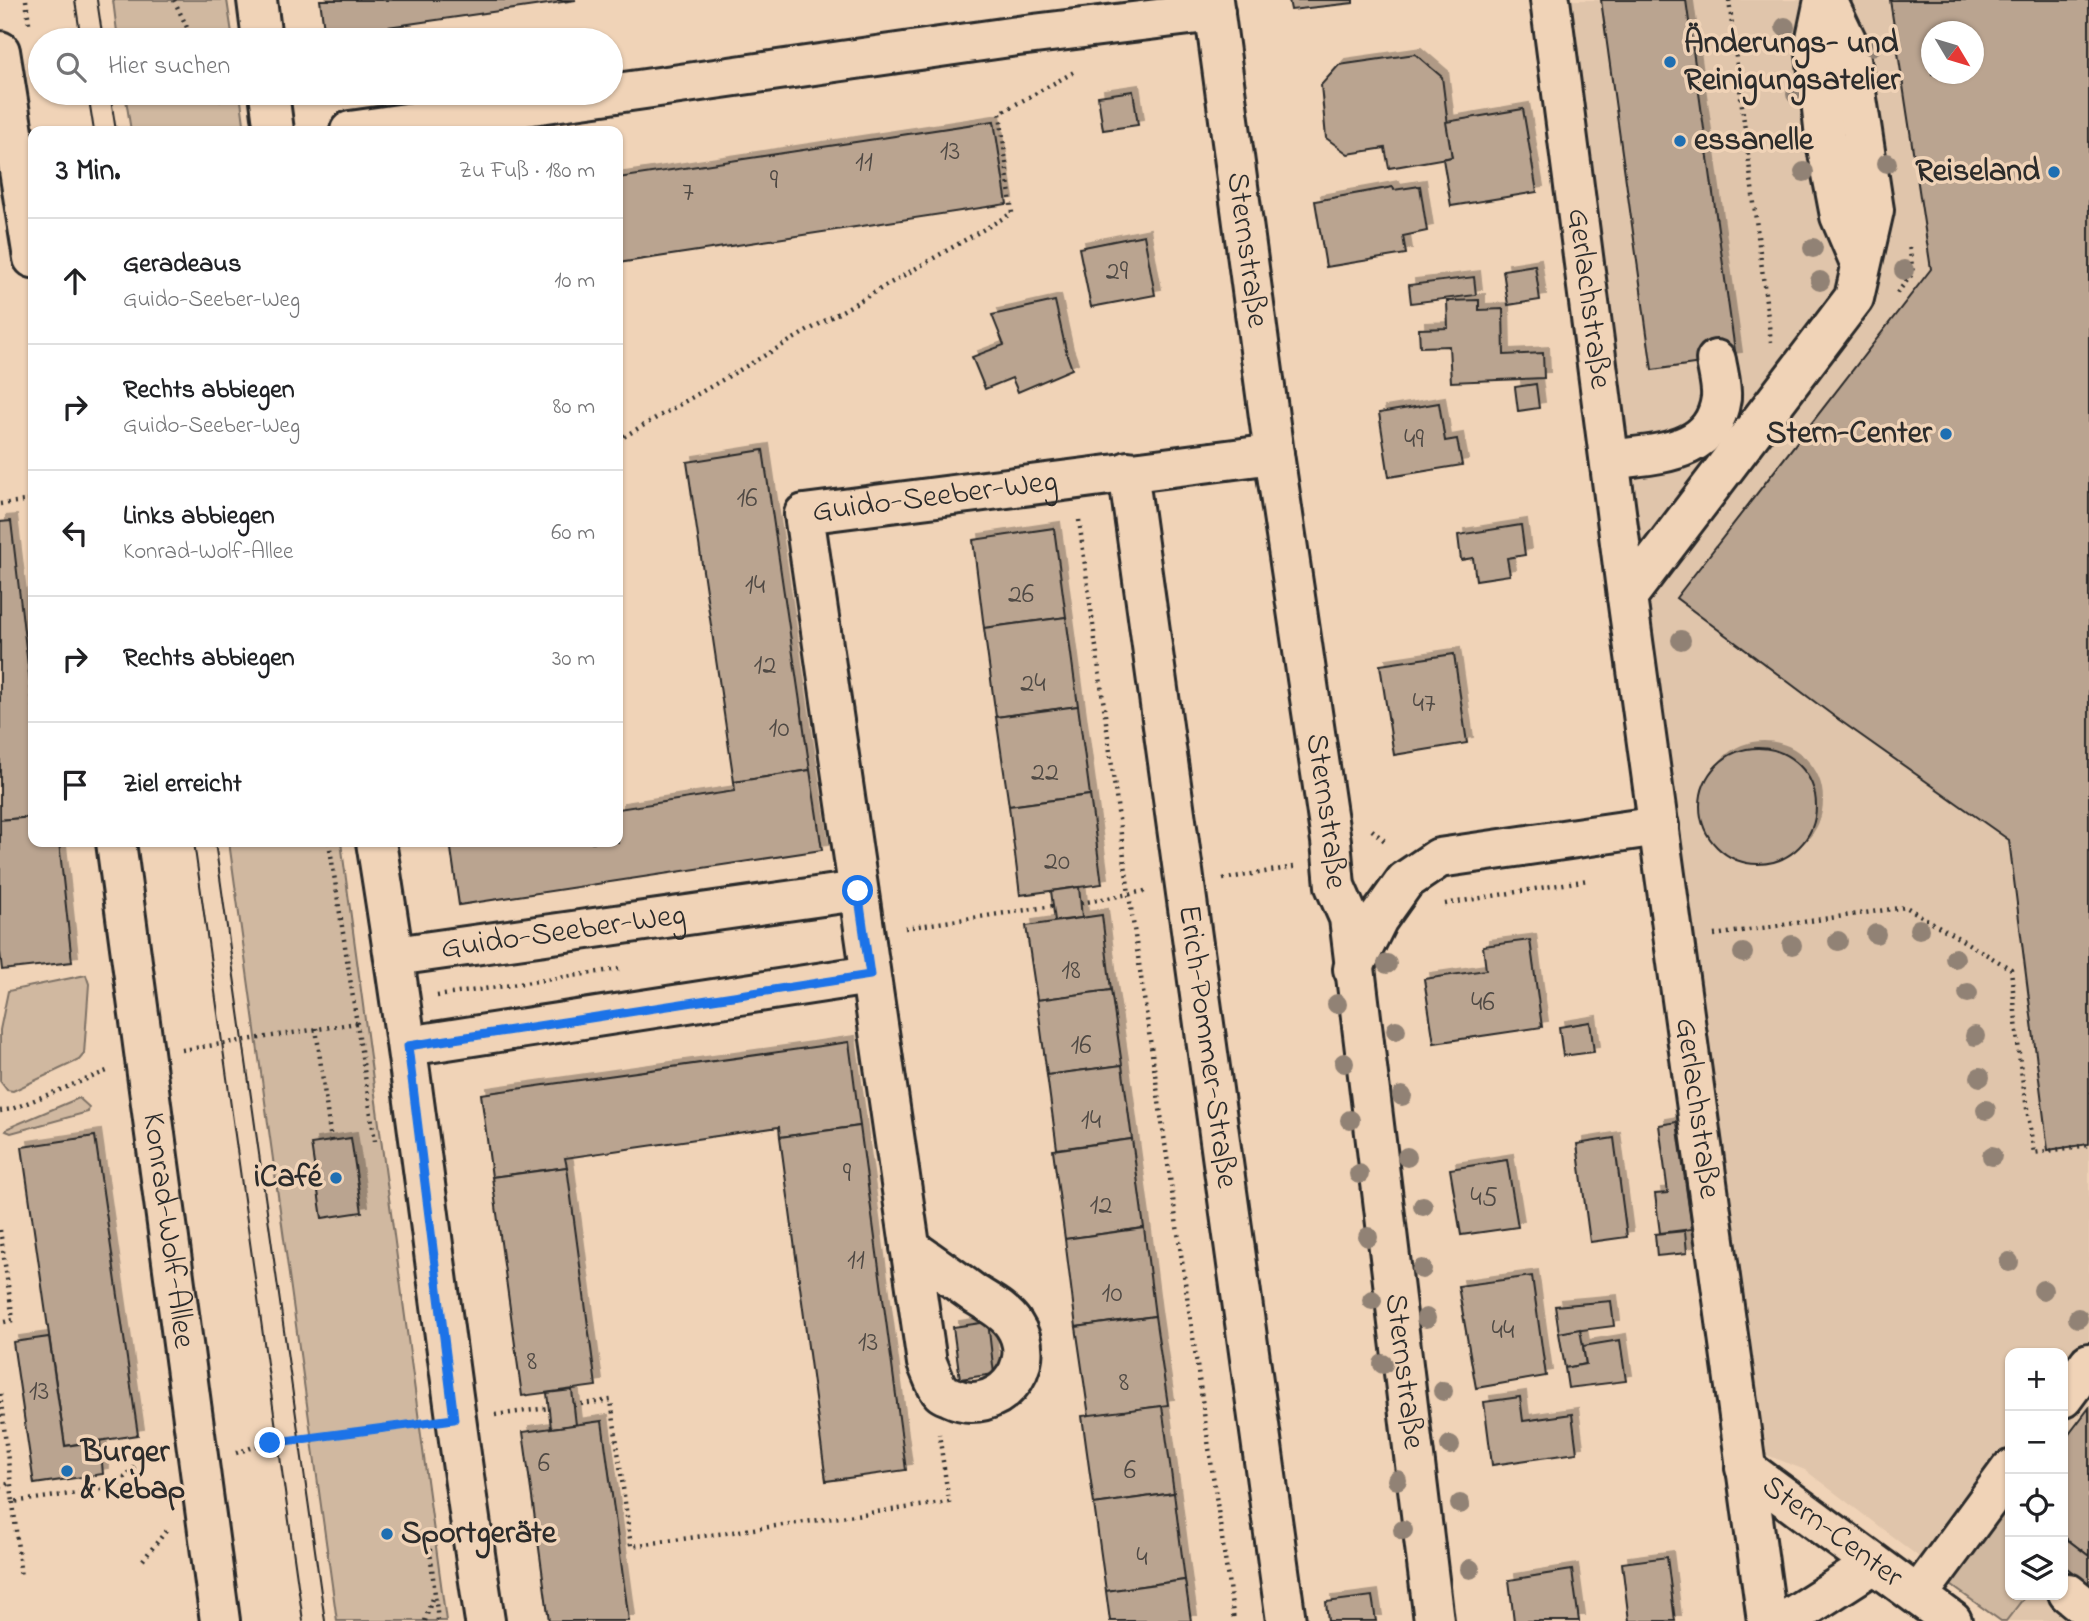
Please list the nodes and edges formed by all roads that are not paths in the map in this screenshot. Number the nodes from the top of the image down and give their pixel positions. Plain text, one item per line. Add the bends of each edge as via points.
1 (257, 0) edge
2 (1550, 0) edge
3 (1825, 0) edge
4 (1214, 6) edge
5 (260, 28) edge
6 (0, 51) edge
7 (623, 93) edge
8 (271, 105) edge
9 (535, 105) edge
10 (273, 126) edge
11 (385, 126) edge
12 (28, 227) edge
13 (1716, 360) dead end
14 (1274, 454) junction
15 (1610, 460) junction
16 (1128, 471) junction
17 (1627, 597) junction
18 (1659, 826) junction
19 (117, 847) edge
20 (377, 847) edge
21 (858, 891) junction
22 (395, 956) junction
23 (1353, 969) junction
24 (870, 975) junction
25 (408, 1046) junction
26 (910, 1248) junction
27 (2089, 1363) edge
28 (2068, 1391) edge
29 (1745, 1468) junction
30 (2006, 1474) edge
31 (1874, 1564) junction
32 (1917, 1595) junction
33 (220, 1621) edge
34 (485, 1621) edge
35 (1286, 1621) edge
36 (1434, 1621) edge
37 (1768, 1621) edge
38 (1785, 1621) edge
39 (1952, 1621) edge

1 - 5 street
2 - 15 street, Gerlachstraße
3 - 17 street via 1815,43 1825,137 1840,216 1860,263 1854,298
4 - 7 street
4 - 14 street, Sternstraße
6 - 12 street
8 - 10 street
9 - 11 street
13 - 15 street via 1721,396 1716,418 1703,436 1678,449
14 - 16 street, Guido-Seeber-Weg
14 - 23 street, Sternstraße via 1335,886 1349,918
15 - 17 street, Gerlachstraße
16 - 21 street, Guido-Seeber-Weg via 804,514
16 - 35 street, Erich-Pommer-Straße
17 - 18 street, Gerlachstraße
18 - 23 street via 1439,858 1405,881 1378,919
18 - 29 street, Gerlachstraße
19 - 33 street, Konrad-Wolf-Allee
20 - 22 street
21 - 22 street, Guido-Seeber-Weg
21 - 24 street, Guido-Seeber-Weg
22 - 25 street
23 - 36 street, Sternstraße
24 - 25 street
24 - 26 street, Guido-Seeber-Weg
25 - 34 street via 454,1419
26 - 26 street, Guido-Seeber-Weg via 927,1363 941,1392 959,1401 995,1396 1018,1375 1022,1357 1014,1325
27 - 28 street
29 - 31 street, Stern-Center
29 - 37 street, Gerlachstraße
30 - 32 street
31 - 32 street, Stern-Center
31 - 38 street
32 - 39 street, Stern-Center

